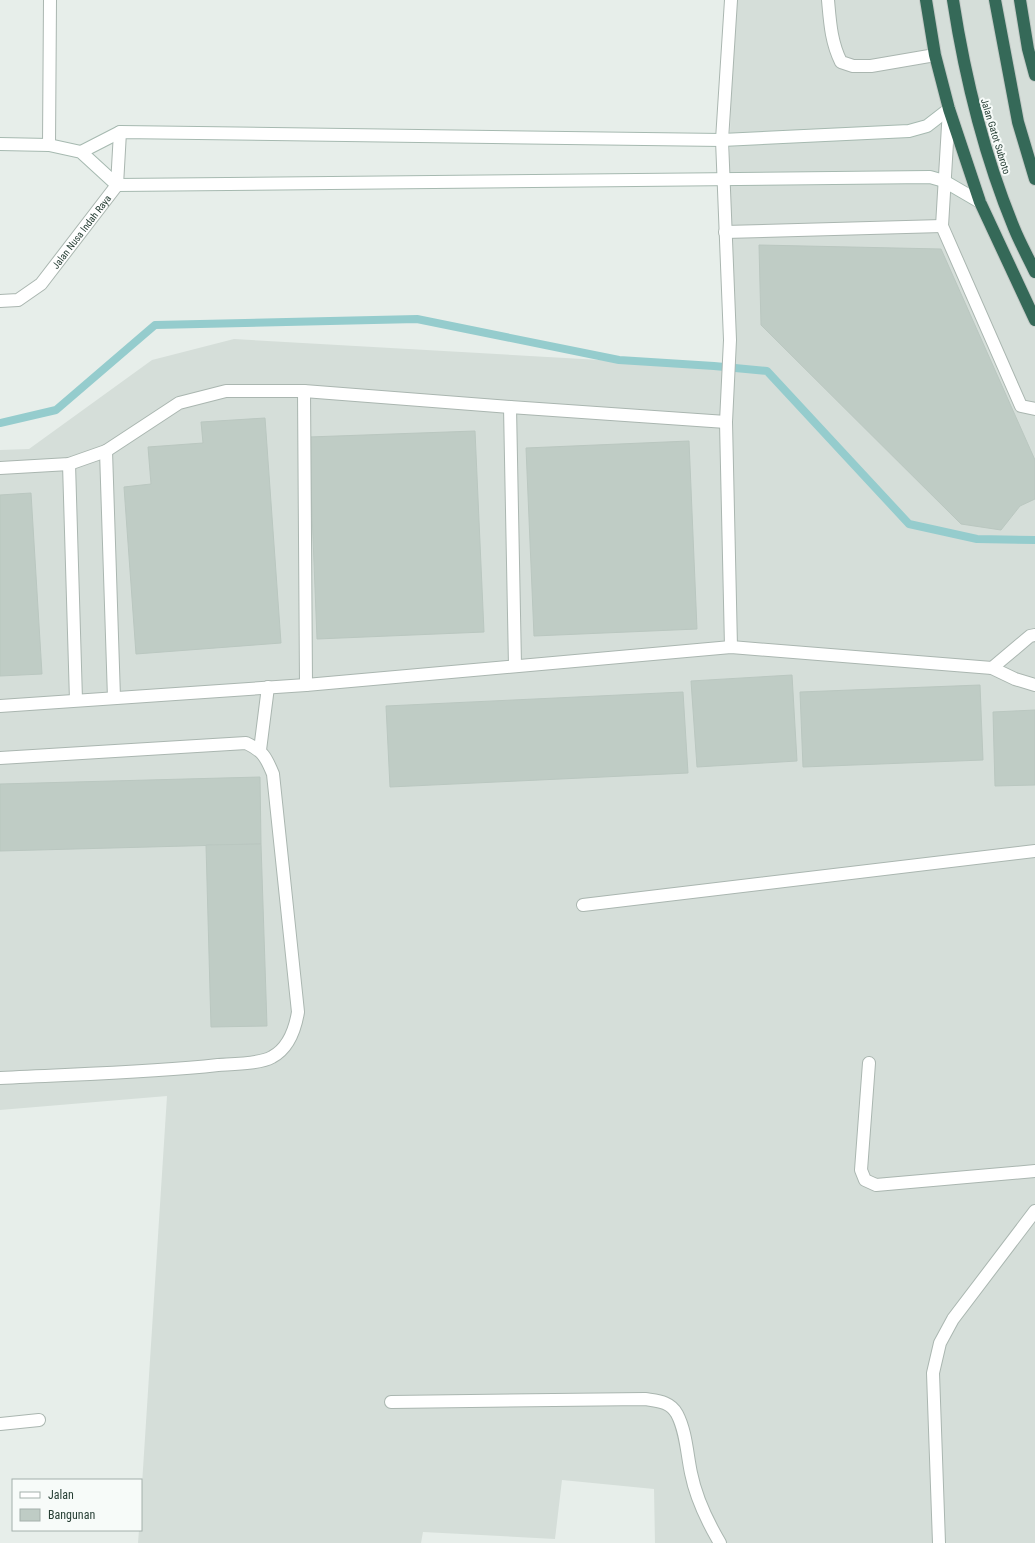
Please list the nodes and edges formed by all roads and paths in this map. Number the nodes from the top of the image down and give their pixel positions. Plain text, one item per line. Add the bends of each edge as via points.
1 (50, 0) edge
2 (731, 0) edge
3 (828, 0) edge
4 (926, 0) edge
5 (953, 0) edge
6 (995, 0) edge
7 (1020, 0) edge
8 (935, 55) junction
9 (1035, 75) edge
10 (949, 109) junction
11 (120, 132) junction
12 (722, 140) junction
13 (0, 144) edge
14 (49, 145) junction
15 (82, 152) junction
16 (722, 179) junction
17 (1035, 179) edge
18 (944, 181) junction
19 (117, 185) junction
20 (980, 202) junction
21 (942, 226) junction
22 (725, 232) junction
23 (1035, 272) edge
24 (0, 301) edge
25 (1035, 320) edge
26 (304, 390) junction
27 (510, 407) junction
28 (1035, 409) edge
29 (726, 422) junction
30 (106, 452) junction
31 (69, 464) junction
32 (0, 468) edge
33 (1035, 635) edge
34 (731, 647) junction
35 (515, 666) junction
36 (992, 668) junction
37 (306, 685) junction
38 (1035, 685) edge
39 (268, 687) junction
40 (114, 698) junction
41 (76, 700) junction
42 (0, 706) edge
43 (260, 750) junction
44 (0, 758) edge
45 (1035, 851) edge
46 (583, 905) dead end
47 (869, 1063) dead end
48 (0, 1078) edge
49 (1035, 1171) edge
50 (1035, 1211) edge
51 (391, 1402) dead end
52 (39, 1420) dead end
53 (0, 1424) edge
54 (720, 1543) edge
55 (939, 1543) edge

1 - 14 street
2 - 12 street
3 - 8 street via 831,33 835,51 841,62 853,66 871,66
4 - 8 highway
5 - 23 highway, Jalan Gatot Subroto via 970,91 989,159 1014,229
6 - 17 highway via 1018,122
7 - 9 highway
8 - 10 highway
10 - 12 street via 927,126 909,131
10 - 18 street
10 - 20 highway
11 - 12 street
11 - 15 street
11 - 19 street, Jalan Nusa Indah Raya
12 - 16 street
13 - 14 street
14 - 15 street
15 - 19 street
16 - 18 street via 930,177
16 - 19 street
16 - 22 street
18 - 20 street
18 - 21 street
19 - 24 street, Jalan Nusa Indah Raya via 41,284 18,300
20 - 25 highway
21 - 22 street
21 - 28 street via 1021,406
22 - 29 street via 730,340
26 - 27 street
26 - 30 street via 226,390 179,403
26 - 37 street
27 - 29 street
27 - 35 street
29 - 34 street
30 - 31 street
30 - 40 street
31 - 32 street
31 - 41 street
33 - 36 street via 1030,636
34 - 35 street
34 - 36 street
35 - 37 street
36 - 38 street
37 - 39 street
39 - 40 street
39 - 43 street
40 - 41 street
41 - 42 street
43 - 44 street via 246,743
43 - 48 street via 273,774 298,1012 290,1040 271,1058 250,1062 180,1069
45 - 46 street
47 - 49 street via 861,1170 865,1180 876,1185
50 - 55 street via 952,1318 940,1343 933,1373
51 - 54 street via 645,1399 663,1401 676,1412 682,1427 691,1475 705,1518
52 - 53 street

